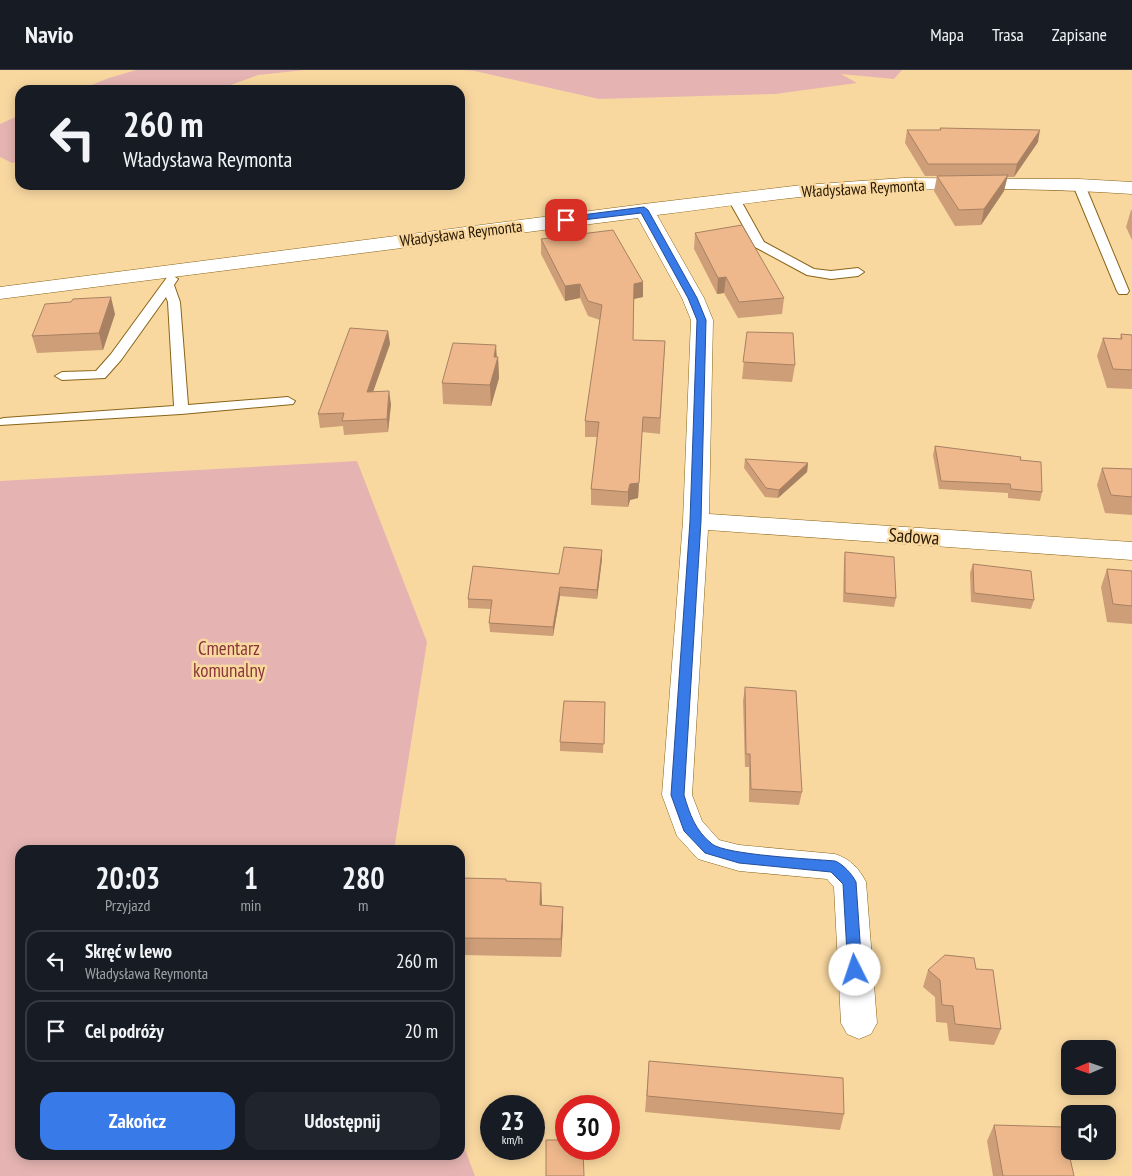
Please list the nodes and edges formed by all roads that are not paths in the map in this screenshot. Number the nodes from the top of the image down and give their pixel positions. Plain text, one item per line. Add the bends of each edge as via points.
1 (1080, 185) junction
2 (1132, 188) edge
3 (734, 199) junction
4 (644, 210) junction
5 (858, 272) dead end
6 (173, 278) junction
7 (1123, 291) dead end
8 (0, 293) edge
9 (62, 376) dead end
10 (288, 401) dead end
11 (181, 410) junction
12 (4, 422) dead end
13 (696, 521) junction
14 (1132, 551) edge
15 (859, 1023) dead end

1 - 2 street, Władysława Reymonta
1 - 3 street, Władysława Reymonta via 904,184
1 - 7 lane
3 - 4 street, Władysława Reymonta
3 - 5 lane via 759,244 811,272 831,275
4 - 6 street, Władysława Reymonta
4 - 13 street via 702,320
6 - 8 street, Władysława Reymonta
6 - 9 lane via 100,376
6 - 11 lane
10 - 11 lane
11 - 12 lane
13 - 14 street, Sadowa
13 - 15 street via 677,795 688,827 709,850 739,858 835,866 850,882

